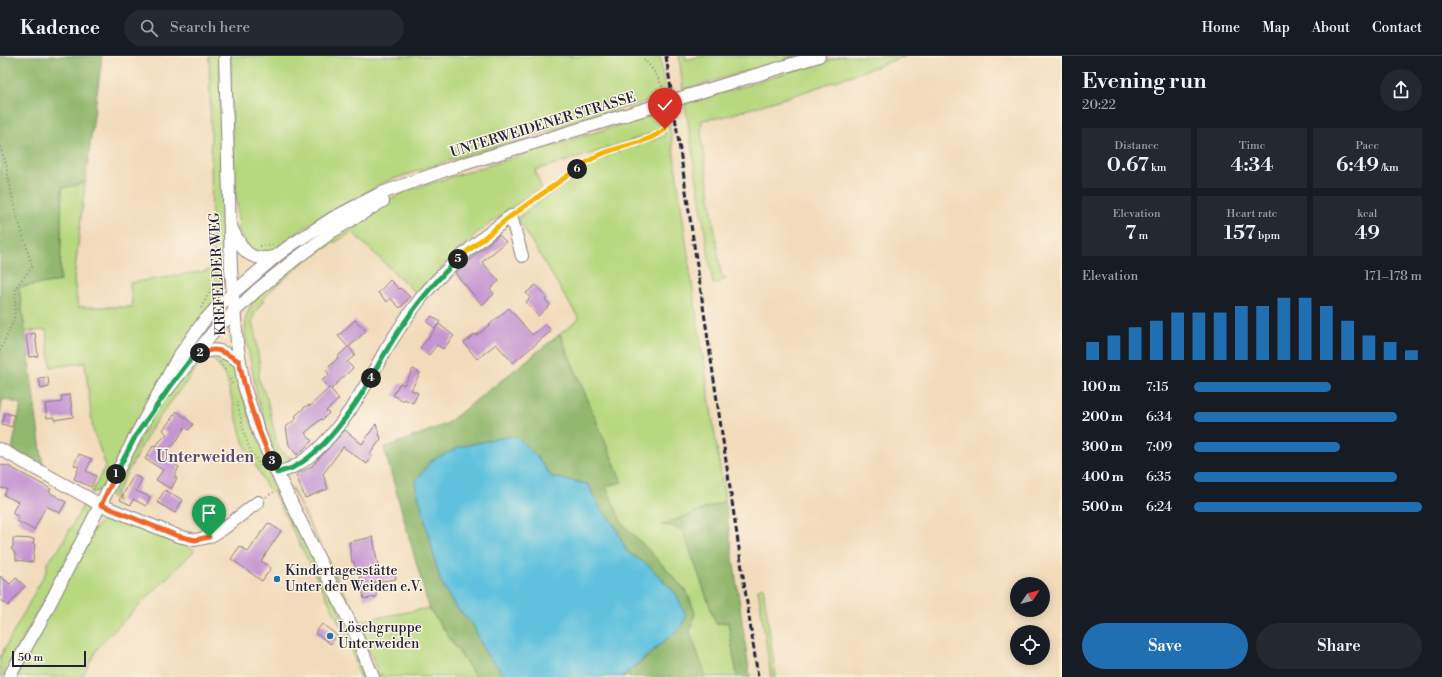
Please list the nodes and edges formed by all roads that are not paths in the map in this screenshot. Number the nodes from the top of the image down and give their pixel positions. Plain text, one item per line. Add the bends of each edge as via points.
1 (225, 56) edge
2 (818, 56) edge
3 (415, 182) junction
4 (229, 225) junction
5 (522, 256) dead end
6 (275, 257) junction
7 (233, 294) junction
8 (234, 311) junction
9 (194, 355) junction
10 (239, 361) junction
11 (136, 435) junction
12 (0, 449) edge
13 (277, 473) junction
14 (258, 502) dead end
15 (101, 505) junction
16 (9, 677) edge
17 (373, 677) edge

1 - 4 street, KREFELDER WEG
2 - 3 street, UNTERWEIDENER STRASSE, bridge
3 - 6 street, UNTERWEIDENER STRASSE via 379,194 338,215
3 - 8 street, UNTERWEIDENER STRASSE via 333,231
4 - 6 street via 246,253 259,258
4 - 7 street, KREFELDER WEG
5 - 13 street via 511,216 461,255 421,298 386,350 354,406 338,427 302,462
6 - 7 street, UNTERWEIDENER STRASSE
7 - 8 street, KREFELDER WEG
7 - 11 street, UNTERWEIDENER STRASSE via 203,322 177,359
8 - 9 street, UNTERWEIDENER STRASSE
8 - 10 street, KREFELDER WEG
9 - 10 street via 207,350 220,350
9 - 11 street, UNTERWEIDENER STRASSE
10 - 13 street, KREFELDER WEG via 259,433
11 - 15 street, UNTERWEIDENER STRASSE
12 - 15 street
13 - 17 street, KREFELDER WEG via 356,635
14 - 15 street via 223,529 209,537 195,540 178,536
15 - 16 street, UNTERWEIDENER STRASSE

